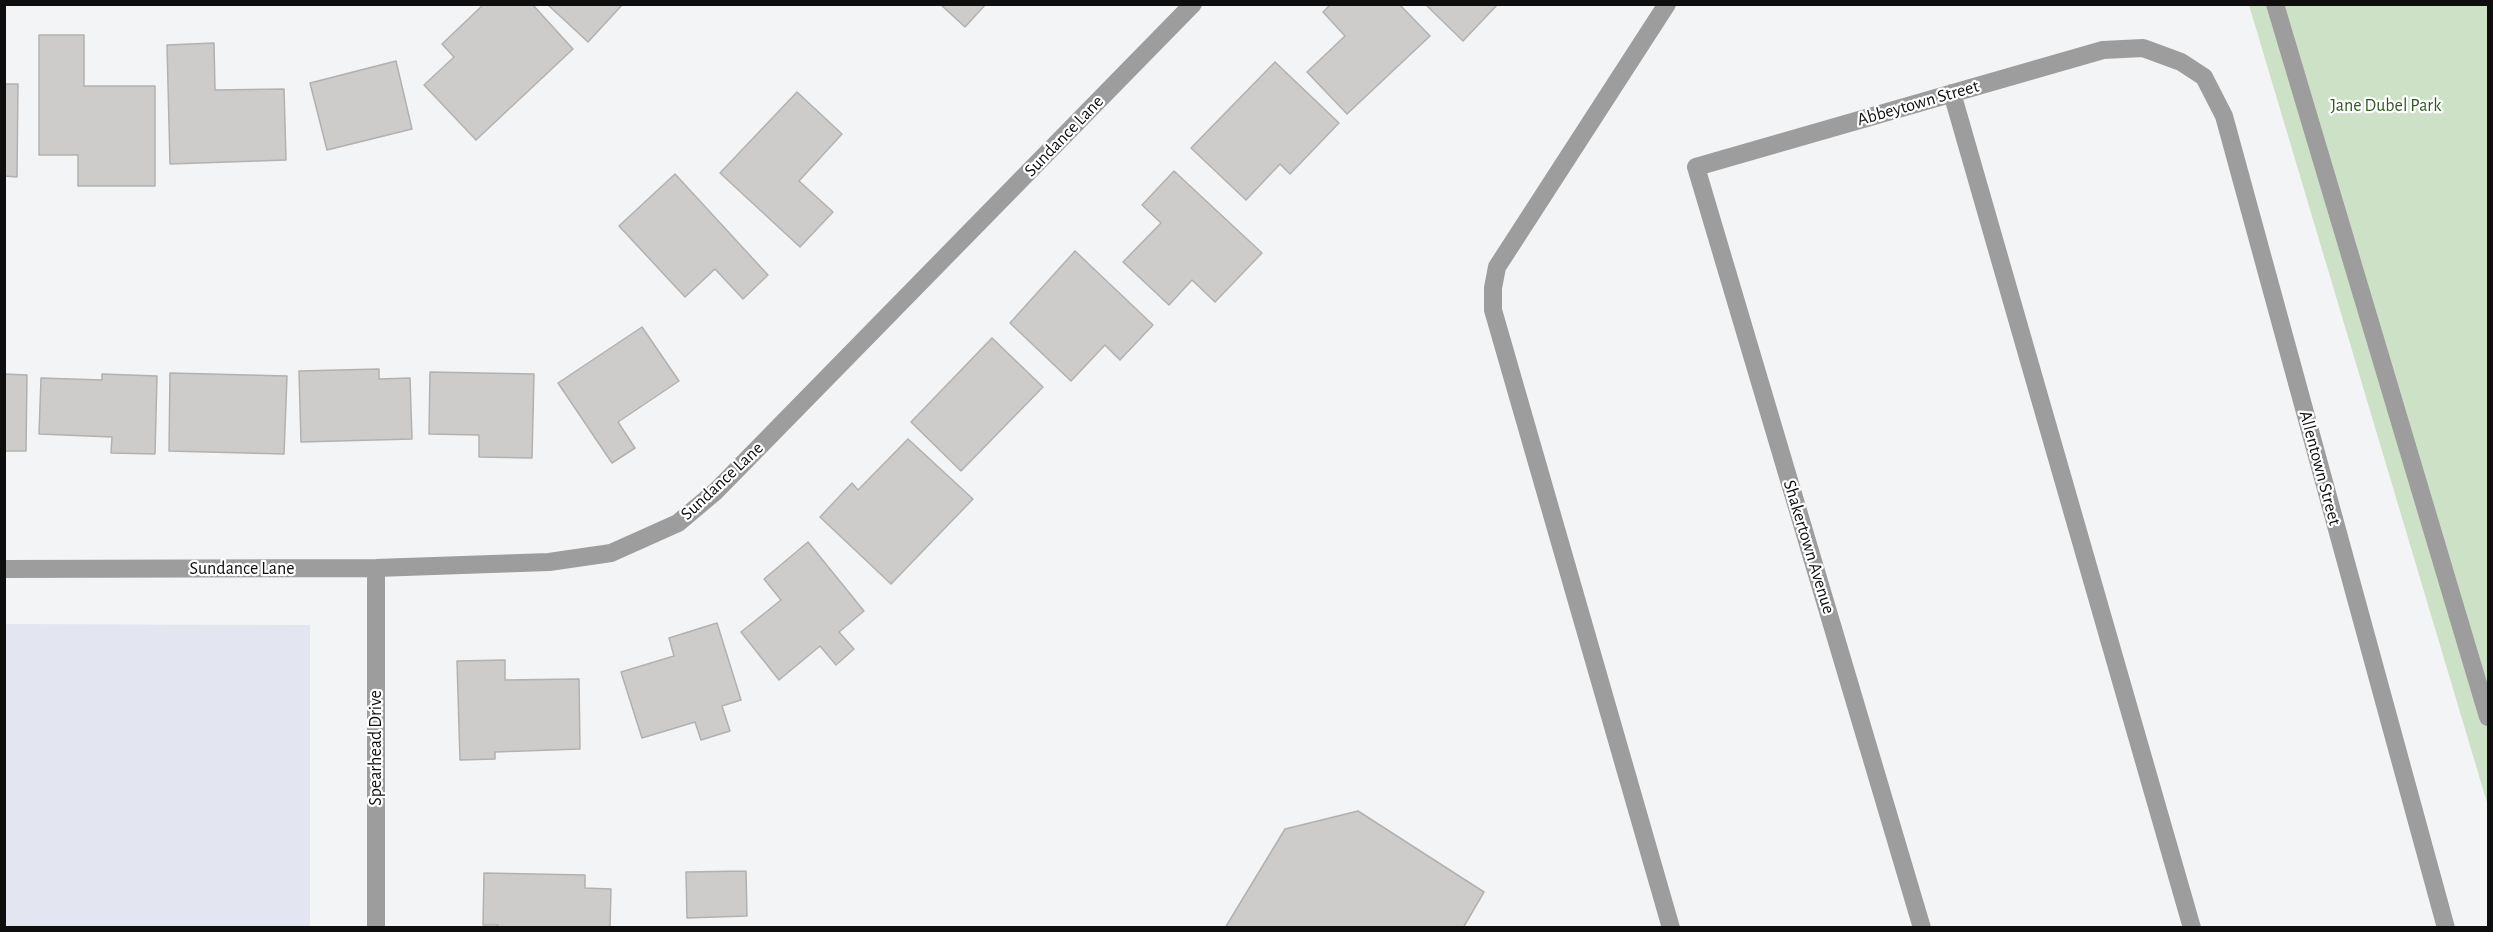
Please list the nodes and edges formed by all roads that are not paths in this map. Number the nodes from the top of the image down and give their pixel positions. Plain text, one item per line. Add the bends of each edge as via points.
1 (1193, 4) edge
2 (1666, 4) edge
3 (2275, 4) edge
4 (2143, 48) joint
5 (1952, 93) junction
6 (1695, 167) joint
7 (376, 568) junction
8 (4, 569) edge
9 (2488, 717) edge
10 (376, 927) edge
11 (1671, 927) edge
12 (1922, 927) edge
13 (2192, 927) edge
14 (2446, 927) edge

1 - 7 street, Sundance Lane via 716,491 678,522 611,553 549,562
2 - 11 street via 1497,267 1492,310
3 - 9 street
4 - 5 street, Abbeytown Street via 2103,50
4 - 14 street, Allentown Street via 2181,62 2204,77 2224,116
5 - 6 street, Abbeytown Street
5 - 13 street
6 - 12 street, Shakertown Avenue
7 - 8 street, Sundance Lane
7 - 10 street, Spearhead Drive

